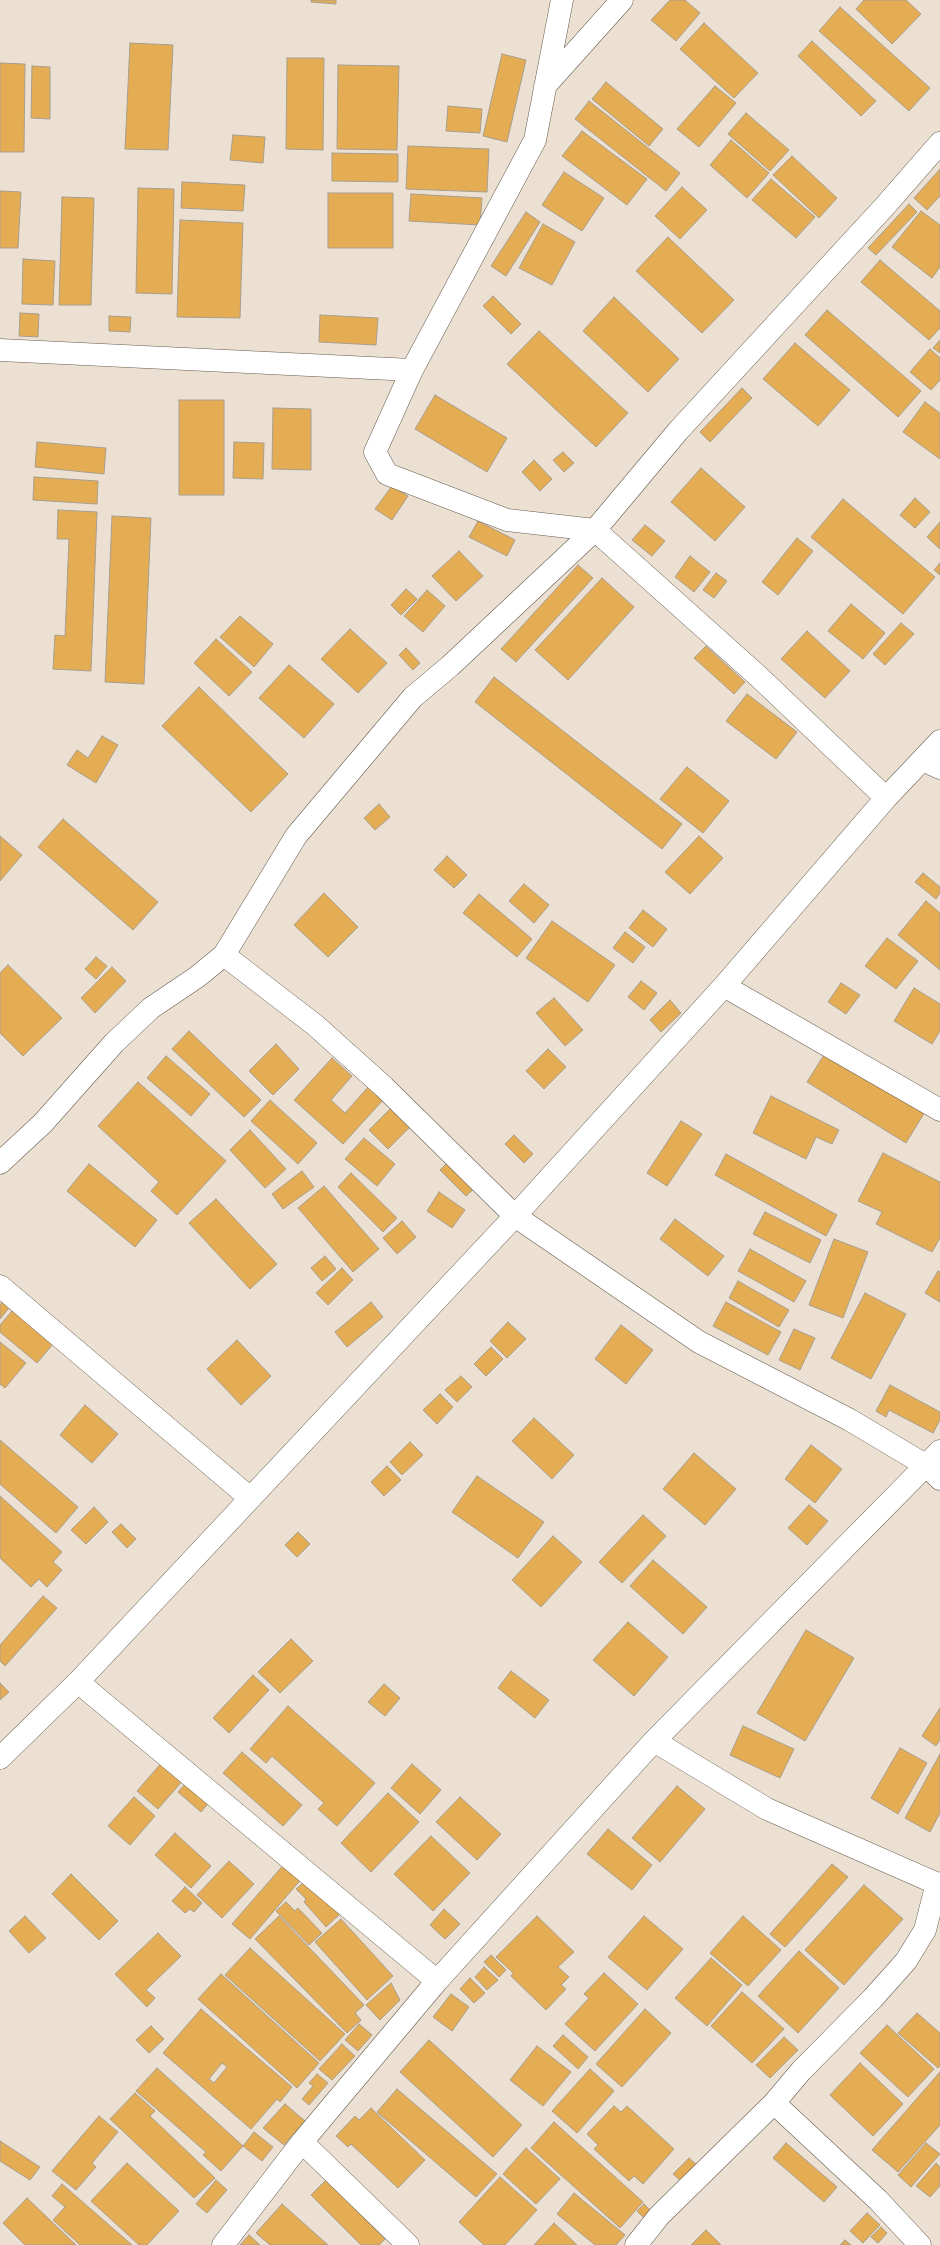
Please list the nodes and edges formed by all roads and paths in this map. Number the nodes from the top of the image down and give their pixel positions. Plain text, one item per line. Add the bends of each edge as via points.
1 (562, 0) edge
2 (622, 0) edge
3 (545, 86) junction
4 (940, 143) edge
5 (0, 350) edge
6 (412, 370) junction
7 (595, 530) junction
8 (940, 741) edge
9 (932, 764) edge
10 (886, 798) junction
11 (224, 955) junction
12 (724, 986) junction
13 (940, 1110) edge
14 (0, 1163) edge
15 (515, 1216) junction
16 (0, 1286) edge
17 (936, 1465) edge
18 (250, 1498) junction
19 (78, 1682) junction
20 (654, 1741) junction
21 (0, 1758) edge
22 (939, 1884) edge
23 (437, 1981) junction
24 (774, 2103) junction
25 (302, 2142) junction
26 (223, 2245) edge
27 (408, 2245) edge
28 (636, 2245) edge
29 (920, 2245) edge

1 - 3 street
2 - 3 street
3 - 6 street via 535,140
4 - 7 street via 678,431
5 - 6 street
6 - 7 street via 375,452 387,474 507,520
7 - 10 street via 758,676
7 - 11 street via 450,666 413,697 296,836
8 - 9 street
9 - 10 street
10 - 12 street
11 - 14 street via 151,1008 114,1043 43,1123
11 - 15 street via 315,1025 350,1056
12 - 13 street
12 - 15 street
15 - 17 street via 698,1342
15 - 18 street
16 - 18 street
17 - 20 street
18 - 19 street
19 - 21 street
19 - 23 street
20 - 22 street via 767,1809
20 - 23 street
22 - 24 street via 925,1930 906,1961 801,2071
23 - 25 street
24 - 28 street via 659,2216
24 - 29 street via 878,2200
25 - 26 street
25 - 27 street

